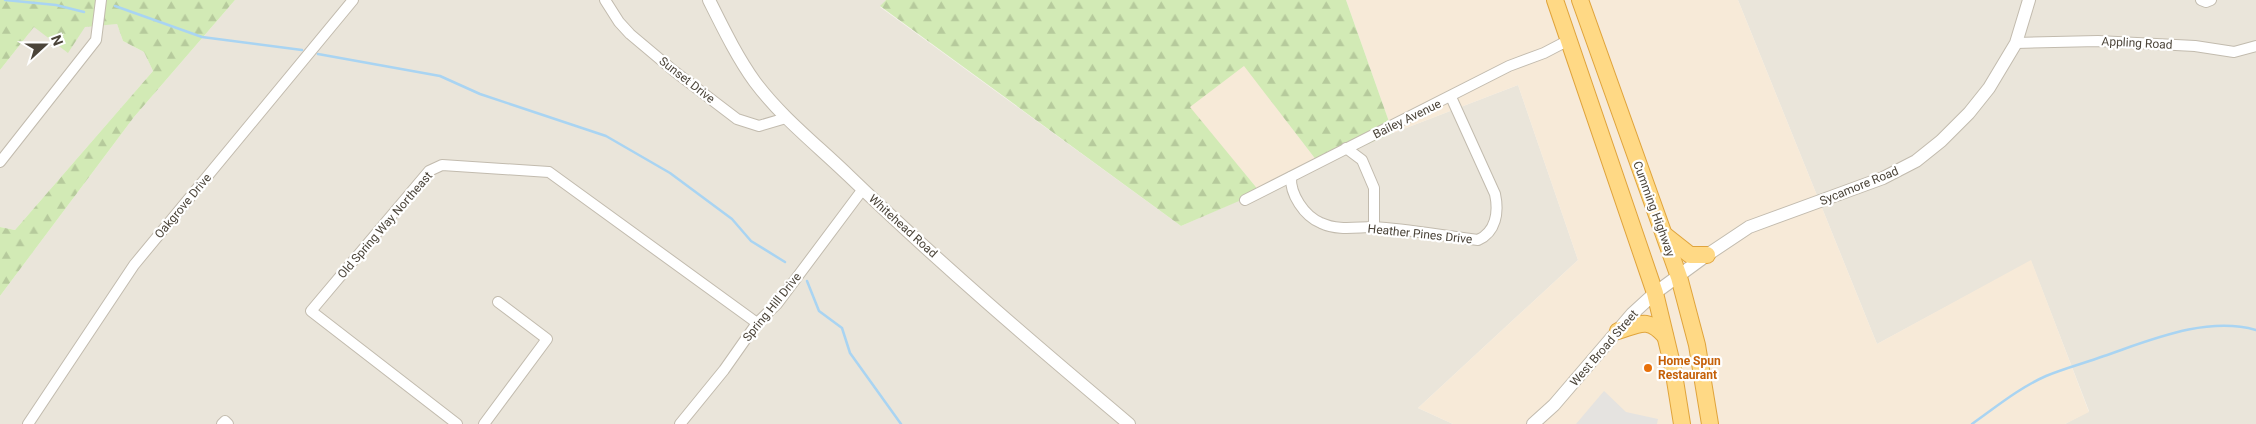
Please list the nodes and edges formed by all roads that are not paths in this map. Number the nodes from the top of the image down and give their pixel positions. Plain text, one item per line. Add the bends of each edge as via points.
1 (101, 0) edge
2 (353, 0) edge
3 (605, 0) edge
4 (709, 0) edge
5 (1555, 0) edge
6 (1580, 0) edge
7 (2029, 0) edge
8 (2201, 0) edge
9 (2211, 0) edge
10 (1569, 40) junction
11 (2016, 43) junction
12 (2256, 46) edge
13 (1451, 97) junction
14 (786, 118) junction
15 (1346, 148) junction
16 (0, 162) edge
17 (1291, 177) junction
18 (863, 189) junction
19 (1245, 200) dead end
20 (1374, 228) junction
21 (1663, 233) junction
22 (1707, 255) junction
23 (1679, 277) junction
24 (1655, 293) junction
25 (498, 302) dead end
26 (756, 324) junction
27 (1618, 331) junction
28 (1665, 336) junction
29 (28, 424) edge
30 (222, 424) edge
31 (228, 424) edge
32 (457, 424) edge
33 (484, 424) edge
34 (680, 424) edge
35 (1129, 424) edge
36 (1533, 424) edge
37 (1682, 424) edge
38 (1710, 424) edge

1 - 16 street via 96,40
2 - 29 street, Oakgrove Drive via 134,265
3 - 14 street, Sunset Drive via 630,34 737,119 759,126
4 - 14 street, Whitehead Road via 755,82
5 - 10 highway, Cumming Highway
6 - 21 highway, Cumming Highway
7 - 11 street, Sycamore Road
8 - 9 street
10 - 13 street, Bailey Avenue via 1509,66
10 - 24 highway, Cumming Highway
11 - 12 street, Appling Road via 2098,40 2195,46 2234,52
11 - 22 street, Sycamore Road via 1989,88 1969,113 1916,161 1883,178 1749,227
13 - 15 street, Bailey Avenue
13 - 20 street, Heather Pines Drive via 1495,194 1498,209 1486,236 1478,240
14 - 18 street, Whitehead Road
15 - 17 street, Bailey Avenue
15 - 20 street via 1362,160 1374,188
17 - 19 street, Bailey Avenue
17 - 20 street, Heather Pines Drive via 1291,187 1302,206 1321,224 1348,229
18 - 26 street, Spring Hill Drive via 777,304
18 - 35 street, Whitehead Road
21 - 22 highway via 1690,255
21 - 23 highway, Cumming Highway
22 - 23 street, Sycamore Road
23 - 24 street, West Broad Street
23 - 38 highway, Cumming Highway via 1697,345
24 - 27 street, West Broad Street
24 - 28 highway, Cumming Highway
25 - 33 street via 547,339
26 - 32 street, Old Spring Way Northeast via 549,172 442,165 429,171 311,311
26 - 34 street, Spring Hill Drive
27 - 28 highway via 1649,323
27 - 36 street, West Broad Street via 1554,405
28 - 37 highway, Cumming Highway
30 - 31 street via 225,421

